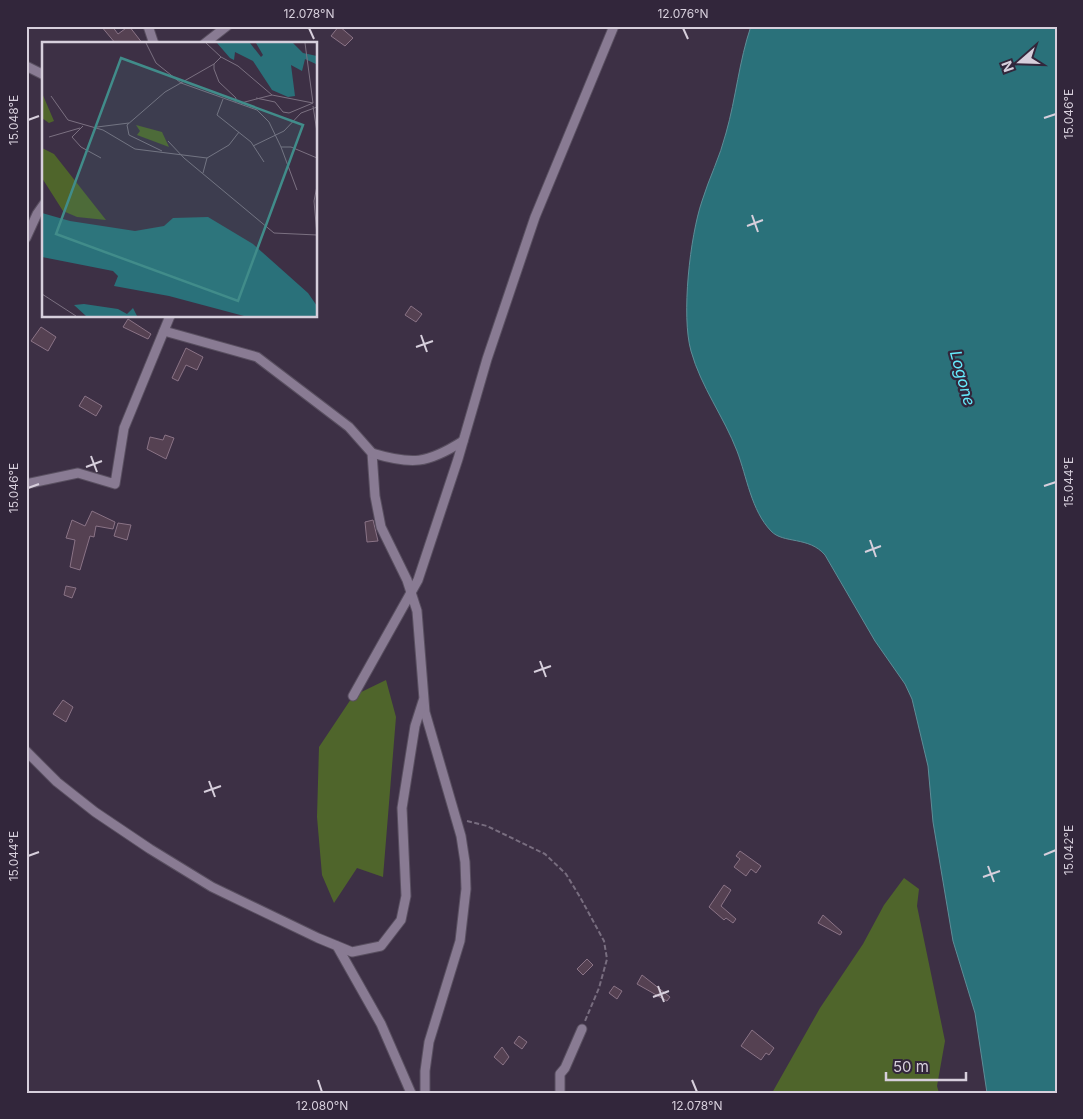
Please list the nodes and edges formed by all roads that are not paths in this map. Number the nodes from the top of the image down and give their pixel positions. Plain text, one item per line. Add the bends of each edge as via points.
1 (148, 26) edge
2 (227, 26) edge
3 (614, 26) edge
4 (153, 42) edge
5 (207, 42) edge
6 (26, 66) edge
7 (42, 74) edge
8 (42, 207) edge
9 (26, 238) edge
10 (169, 318) edge
11 (164, 330) junction
12 (463, 441) junction
13 (372, 453) junction
14 (26, 484) edge
15 (411, 592) junction
16 (354, 696) dead end
17 (424, 700) junction
18 (26, 751) edge
19 (337, 946) junction
20 (582, 1029) road end
21 (411, 1093) edge
22 (425, 1093) edge
23 (560, 1093) edge

1 - 4 street
2 - 5 street
3 - 12 street via 535,217
6 - 7 street
8 - 9 street
10 - 11 street
11 - 13 street via 257,357 349,427
11 - 14 street via 124,428 115,484 78,473
12 - 13 street via 439,455 418,462
12 - 15 street via 418,580
13 - 15 street via 381,527
15 - 16 street
15 - 17 street via 419,620
17 - 19 street via 415,726 402,808 406,896 401,920 381,946 352,952
17 - 22 street via 465,862 465,915 458,950 428,1042
18 - 19 street via 65,788 150,849 212,887
19 - 21 street via 380,1024
20 - 23 street via 560,1074

